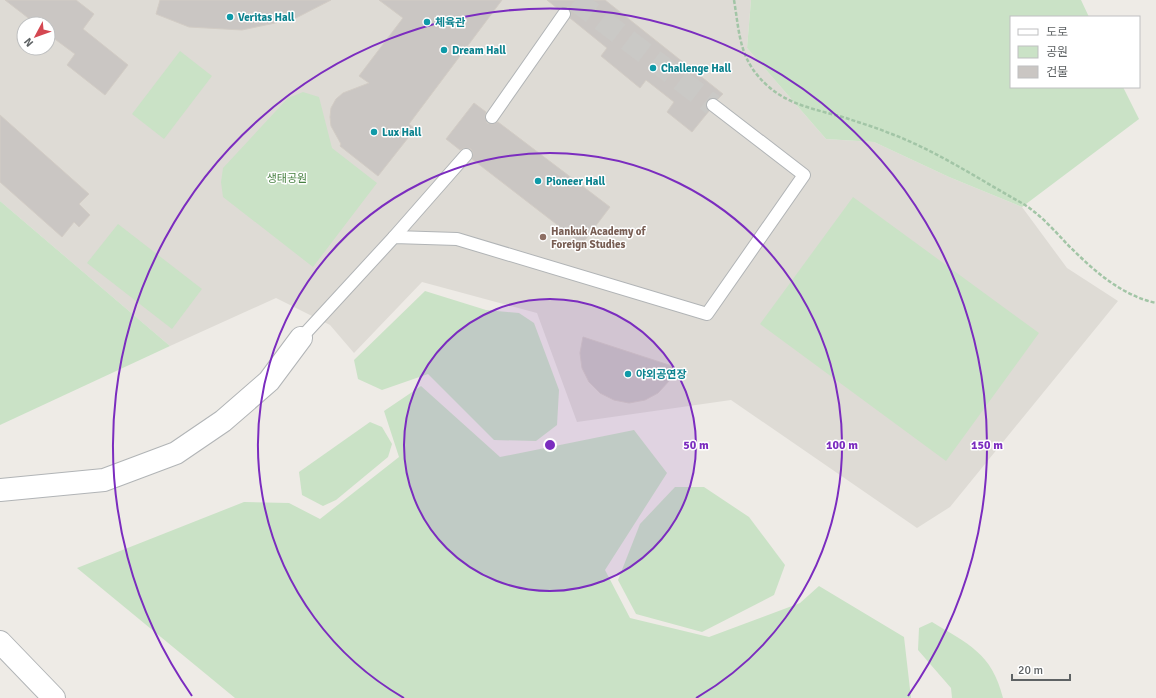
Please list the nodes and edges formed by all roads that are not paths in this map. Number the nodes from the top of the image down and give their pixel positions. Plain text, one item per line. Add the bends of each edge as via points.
1 (564, 14) dead end
2 (713, 105) tunnel mouth
3 (492, 117) dead end
4 (466, 155) dead end
5 (394, 237) junction
6 (301, 338) joint
7 (0, 490) edge
8 (0, 642) edge
9 (54, 698) edge

1 - 3 lane
2 - 5 lane via 804,175 708,314 457,239
4 - 5 lane
5 - 6 lane
6 - 7 street via 269,381 223,422 176,453 104,480
8 - 9 street

